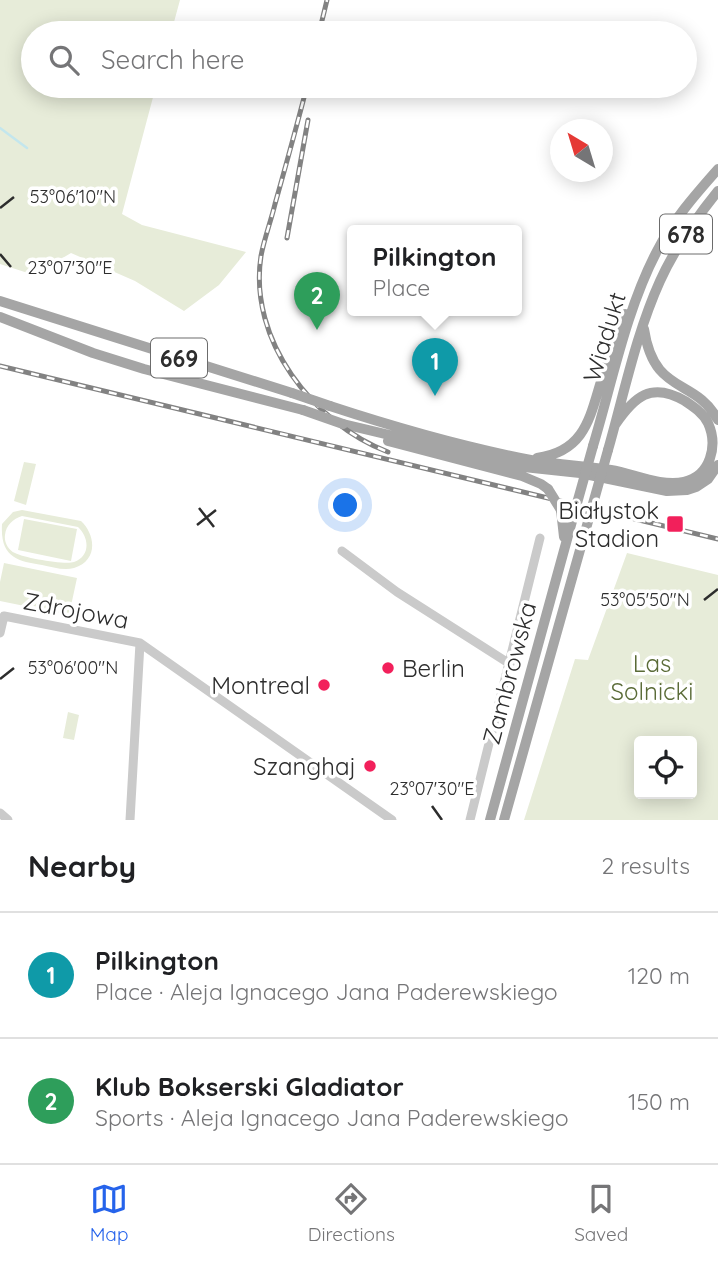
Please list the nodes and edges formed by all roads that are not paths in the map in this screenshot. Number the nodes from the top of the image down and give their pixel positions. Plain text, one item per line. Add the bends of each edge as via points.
1 (718, 169) edge
2 (718, 191) edge
3 (643, 281) junction
4 (0, 301) edge
5 (0, 317) edge
6 (643, 326) junction
7 (718, 420) edge
8 (343, 424) junction
9 (615, 425) junction
10 (522, 458) junction
11 (718, 465) edge
12 (569, 536) joint
13 (540, 538) dead end
14 (583, 538) joint
15 (342, 551) dead end
16 (561, 561) junction
17 (2, 616) edge
18 (0, 633) edge
19 (140, 643) junction
20 (510, 664) junction
21 (0, 813) edge
22 (8, 820) edge
23 (130, 820) edge
24 (392, 820) edge
25 (470, 820) edge
26 (490, 820) edge
27 (504, 820) edge

1 - 3 main road, Wiadukt / 678 via 675,221
2 - 6 main road, Wiadukt / 678 via 667,267
3 - 10 main road via 630,299 584,431 557,453
3 - 12 main road, Wiadukt / 678, bridge
4 - 10 main road, 669, bridge via 386,424
5 - 8 main road, 669, bridge via 93,353
6 - 7 main road via 658,369 708,406
6 - 9 main road, Wiadukt / 678
8 - 11 main road via 524,467 580,472 667,491 696,487
8 - 16 main road, bridge via 377,438 541,484 561,510
9 - 10 main road via 643,395 668,393 706,418 714,436 713,452 702,472 675,483
9 - 14 main road, Wiadukt / 678, bridge
12 - 16 main road, Zambrowska / 678
13 - 20 street, Zambrowska
14 - 27 main road, Zambrowska / 678
15 - 20 street, Zambrowska
16 - 26 main road, Zambrowska / 678
17 - 18 street, Zdrojowa
17 - 19 street, Zdrojowa
19 - 23 street
19 - 24 street
20 - 25 street, Zambrowska
21 - 22 street

